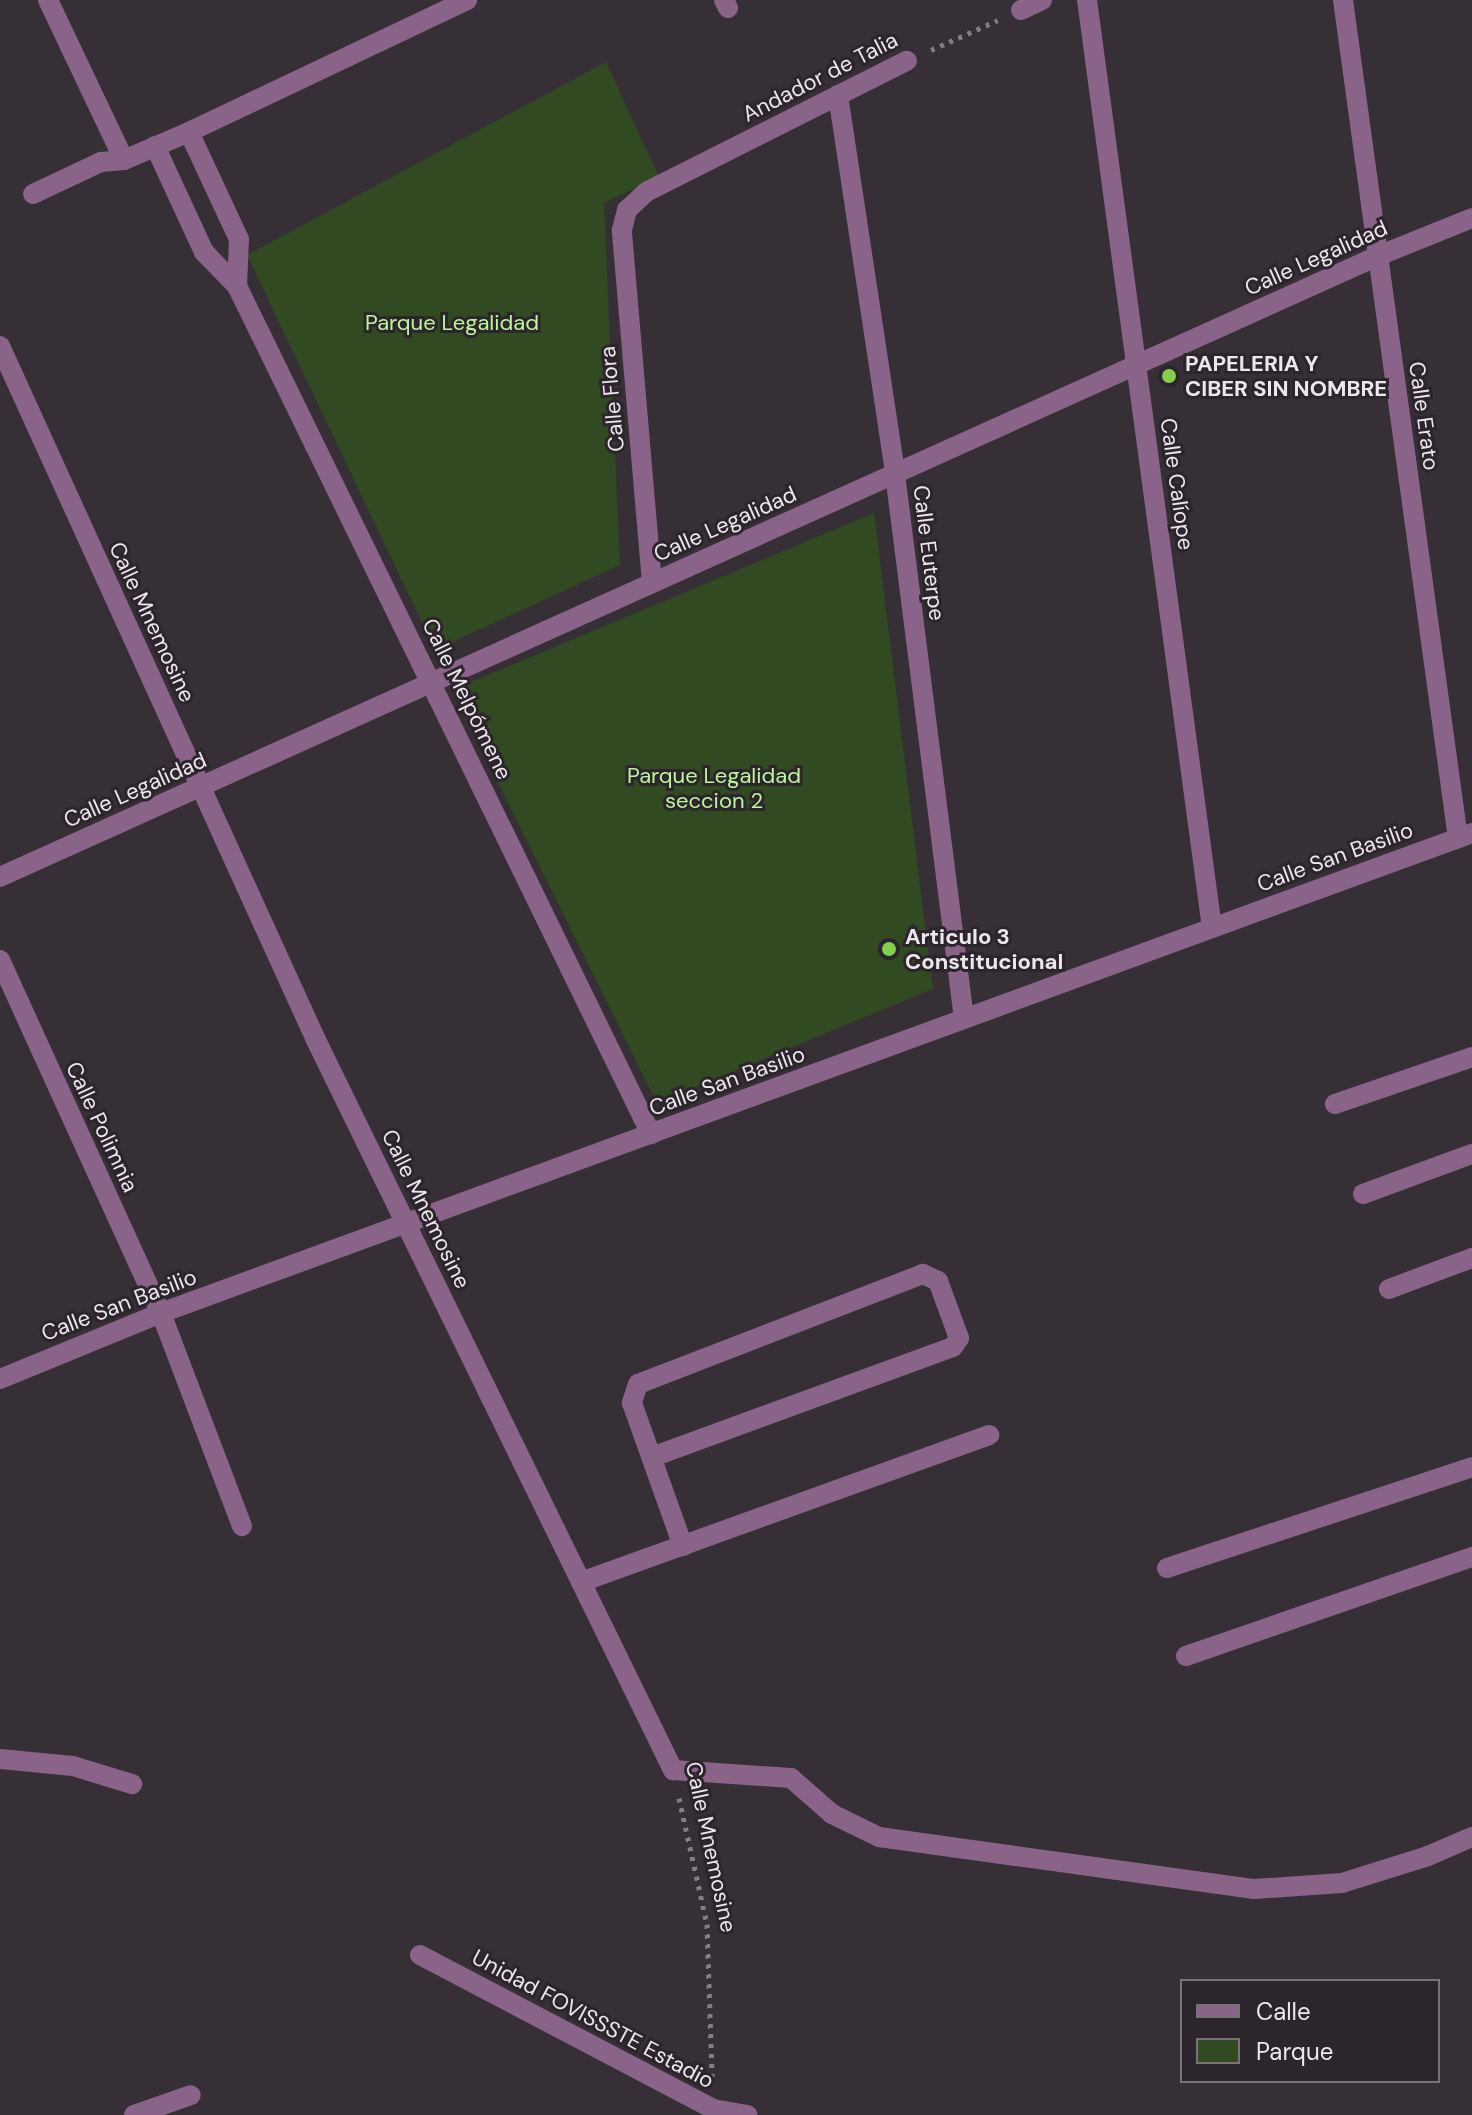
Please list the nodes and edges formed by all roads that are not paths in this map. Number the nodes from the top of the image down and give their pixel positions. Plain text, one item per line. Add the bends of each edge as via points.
1 (48, 0) edge
2 (467, 0) edge
3 (1042, 0) edge
4 (1087, 0) edge
5 (1343, 0) edge
6 (1021, 10) road end
7 (907, 61) road end
8 (838, 95) junction
9 (189, 132) junction
10 (155, 146) junction
11 (124, 160) junction
12 (33, 194) dead end
13 (627, 210) joint
14 (1472, 218) edge
15 (1378, 256) junction
16 (237, 286) junction
17 (0, 346) edge
18 (1136, 365) junction
19 (895, 474) junction
20 (652, 583) junction
21 (433, 682) junction
22 (201, 787) junction
23 (1465, 835) edge
24 (0, 877) edge
25 (1212, 928) junction
26 (0, 960) edge
27 (964, 1019) junction
28 (1472, 1057) edge
29 (1335, 1104) dead end
30 (651, 1134) junction
31 (1472, 1154) edge
32 (1363, 1194) dead end
33 (407, 1224) junction
34 (1472, 1258) edge
35 (1389, 1289) dead end
36 (161, 1313) junction
37 (0, 1379) edge
38 (989, 1435) dead end
39 (652, 1457) junction
40 (1472, 1467) edge
41 (242, 1526) dead end
42 (683, 1546) junction
43 (1472, 1557) edge
44 (1167, 1568) dead end
45 (581, 1582) junction
46 (1186, 1656) dead end
47 (0, 1759) edge
48 (132, 1784) dead end
49 (1472, 1837) edge
50 (420, 1955) dead end
51 (191, 2095) dead end
52 (711, 2112) edge
53 (134, 2115) edge
54 (747, 2115) edge

1 - 11 street
2 - 9 street
3 - 6 street
4 - 18 street, Calle Calíope
5 - 15 street, Calle Erato
7 - 8 street, Andador de Talia
8 - 13 street, Andador de Talia via 646,192
8 - 19 street, Calle Euterpe
9 - 10 street
9 - 16 street via 239,239
10 - 11 street
10 - 16 street via 204,252
11 - 12 street via 101,162
13 - 20 street, Calle Flora via 622,230
14 - 15 street, Calle Legalidad
15 - 18 street, Calle Legalidad
15 - 23 street, Calle Erato
16 - 21 street, Calle Melpómene
17 - 22 street, Calle Mnemosine
18 - 19 street, Calle Legalidad
18 - 25 street, Calle Calíope
19 - 20 street, Calle Legalidad
19 - 27 street, Calle Euterpe
20 - 21 street, Calle Legalidad
21 - 22 street, Calle Legalidad
21 - 30 street, Calle Melpómene
22 - 24 street, Calle Legalidad
22 - 33 street, Calle Mnemosine
23 - 25 street, Calle San Basilio
25 - 27 street, Calle San Basilio
26 - 36 street, Calle Polimnia
27 - 30 street, Calle San Basilio
28 - 29 street
30 - 33 street, Calle San Basilio
31 - 32 street
33 - 36 street, Calle San Basilio
33 - 45 street, Calle Mnemosine
34 - 35 street
36 - 37 street, Calle San Basilio
36 - 41 street, Calle Polimnia
38 - 42 street
39 - 39 street via 953,1347 959,1338 938,1281 923,1274 638,1384 632,1403
39 - 42 street
40 - 44 street
42 - 45 street
43 - 46 street
45 - 49 street, Calle Mnemosine via 673,1770 791,1778 832,1814 879,1837 1254,1889 1342,1883
47 - 48 street via 73,1766
50 - 52 street, Unidad FOVISSSTE Estadio
51 - 53 street
52 - 54 street, Unidad FOVISSSTE Estadio

